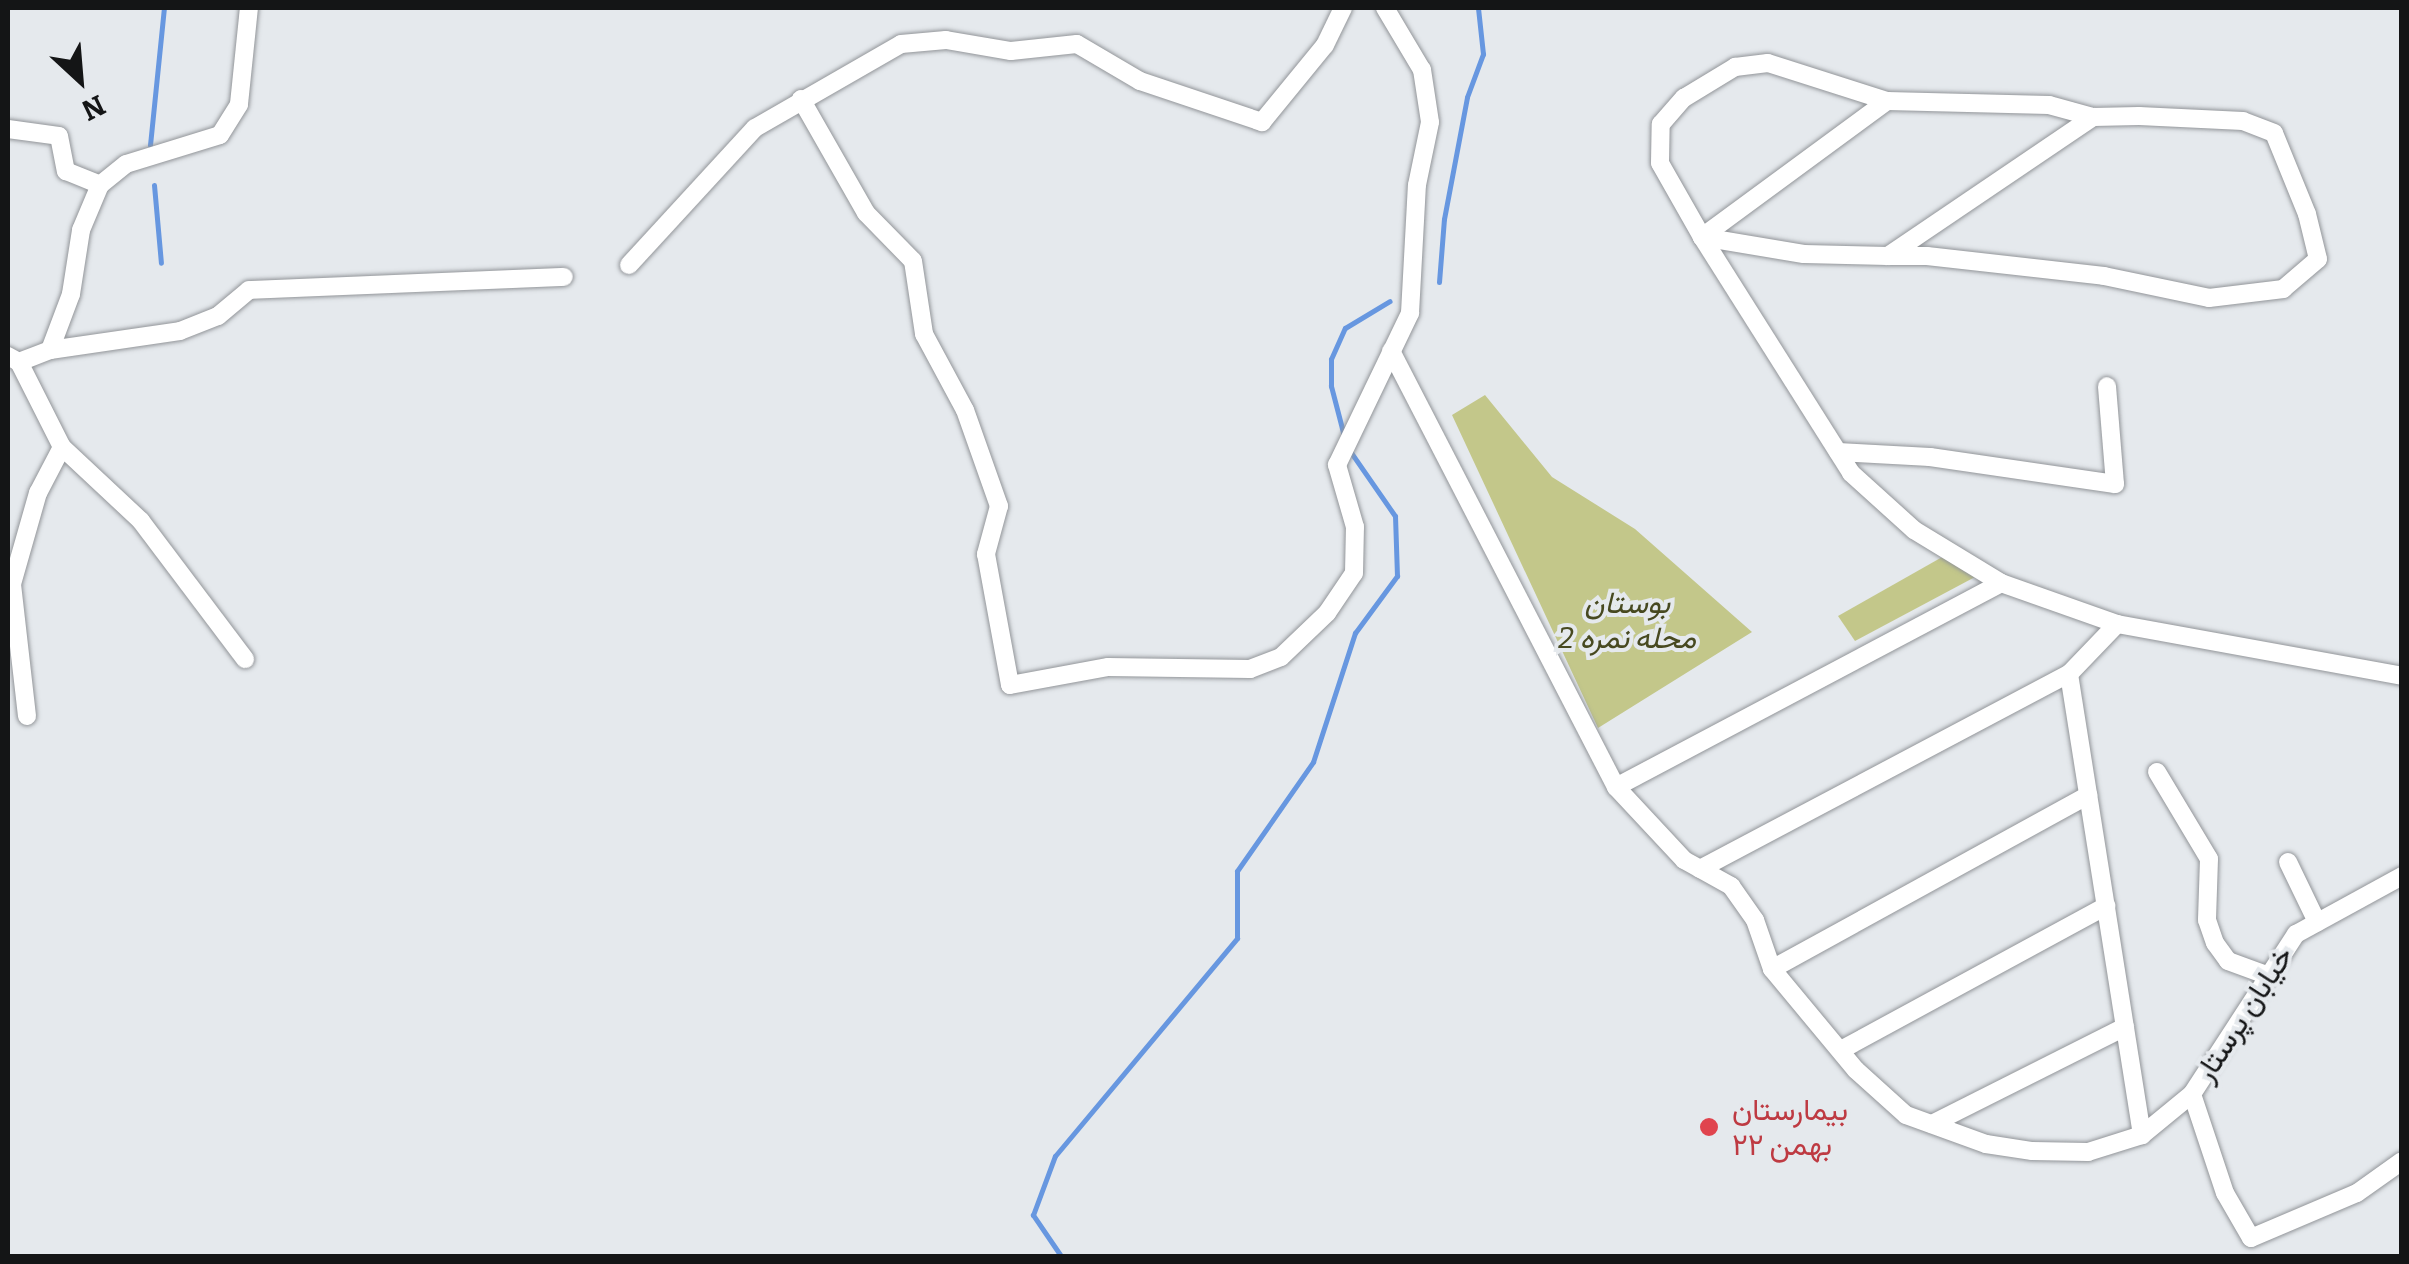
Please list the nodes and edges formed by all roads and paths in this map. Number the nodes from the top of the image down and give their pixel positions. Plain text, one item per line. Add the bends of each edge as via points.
1 (249, 8) edge
2 (1342, 8) edge
3 (1386, 8) edge
4 (801, 99) junction
5 (1887, 101) junction
6 (2093, 117) junction
7 (8, 130) edge
8 (100, 185) junction
9 (1702, 237) junction
10 (1888, 256) junction
11 (629, 265) dead end
12 (564, 277) dead end
13 (50, 350) junction
14 (1391, 351) junction
15 (13, 359) edge
16 (2107, 386) dead end
17 (62, 448) junction
18 (1838, 452) junction
19 (2001, 583) junction
20 (2117, 624) junction
21 (244, 659) dead end
22 (2069, 674) junction
23 (2402, 676) edge
24 (27, 716) dead end
25 (2156, 772) dead end
26 (1616, 787) junction
27 (2088, 794) junction
28 (2288, 862) dead end
29 (1700, 869) junction
30 (2402, 876) edge
31 (2106, 906) junction
32 (2317, 922) junction
33 (1772, 969) junction
34 (2266, 975) junction
35 (2125, 1027) junction
36 (1840, 1050) junction
37 (2192, 1094) junction
38 (1932, 1124) junction
39 (2142, 1135) junction
40 (2402, 1161) edge
41 (2252, 1238) junction
42 (2258, 1256) edge

1 - 8 street via 239,104 220,135 126,164
2 - 4 street via 1325,45 1262,122 1140,81 1076,44 1011,51 946,40 901,44
3 - 14 street via 1422,70 1430,122 1415,204 1410,313
4 - 11 street via 755,128
4 - 14 street via 866,213 913,261 924,334 966,410 999,506 986,554 1010,684 1108,667 1250,669 1281,656 1327,613 1354,574 1355,527 1337,464
5 - 6 street via 2049,105
5 - 9 street
5 - 9 street via 1768,62 1734,68 1684,98 1661,124 1660,163
6 - 10 street
6 - 10 street via 2243,120 2274,134 2318,259 2283,290 2209,298 2104,276
7 - 8 street via 59,136 66,171
8 - 13 street via 81,230 71,294
9 - 10 street via 1804,254
9 - 18 street
12 - 13 street via 248,290 218,316 180,331
13 - 15 street
14 - 26 street
15 - 17 street
16 - 18 street via 2115,484 1930,457
17 - 21 street via 140,521
17 - 24 street via 38,493 12,584
18 - 19 street via 1851,473 1914,530
19 - 20 street
19 - 26 street
20 - 22 street
20 - 23 street
22 - 27 street
22 - 29 street
25 - 34 street via 2209,859 2207,920 2216,944 2228,961
26 - 29 street via 1644,824
27 - 31 street
27 - 33 street
28 - 32 street
29 - 33 street via 1731,886 1755,920
30 - 32 street, خیابان پرستار
31 - 35 street
31 - 36 street
32 - 34 street, خیابان پرستار via 2296,934
33 - 36 street
34 - 37 street, خیابان پرستار via 2236,1034
35 - 38 street
35 - 39 street
36 - 38 street via 1906,1115
37 - 39 street, خیابان پرستار
37 - 41 street via 2225,1193
38 - 39 street, خیابان پرستار via 1986,1144 2088,1152
40 - 41 street via 2357,1193
41 - 42 street

